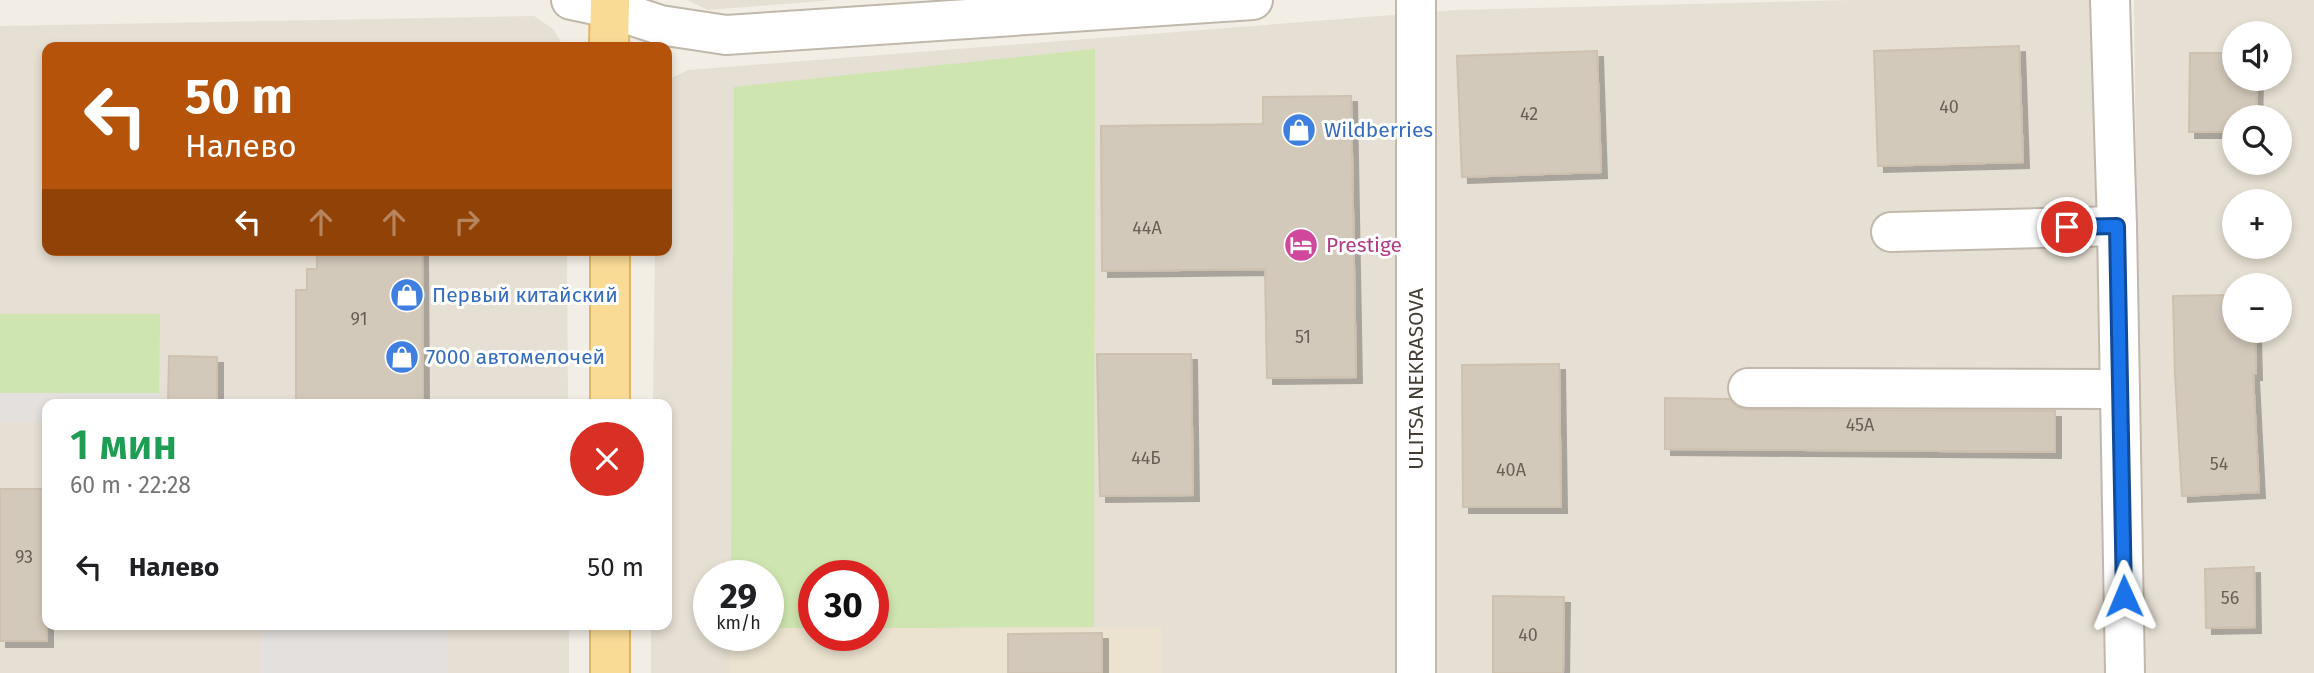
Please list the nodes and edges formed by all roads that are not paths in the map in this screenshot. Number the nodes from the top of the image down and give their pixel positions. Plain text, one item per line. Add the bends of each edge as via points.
1 (571, 0) edge
2 (1253, 0) edge
3 (1416, 0) edge
4 (2110, 0) edge
5 (610, 4) edge
6 (609, 42) edge
7 (2117, 226) junction
8 (1891, 232) dead end
9 (610, 256) edge
10 (1748, 388) dead end
11 (2120, 389) junction
12 (610, 399) edge
13 (610, 630) edge
14 (610, 673) edge
15 (1416, 673) edge
16 (2125, 673) edge

1 - 5 street
2 - 5 street via 726,35 660,24
3 - 15 street, ULITSA NEKRASOVA
4 - 7 street
5 - 6 main road
7 - 8 street
7 - 11 street
9 - 12 main road
10 - 11 street
11 - 16 street
13 - 14 main road

